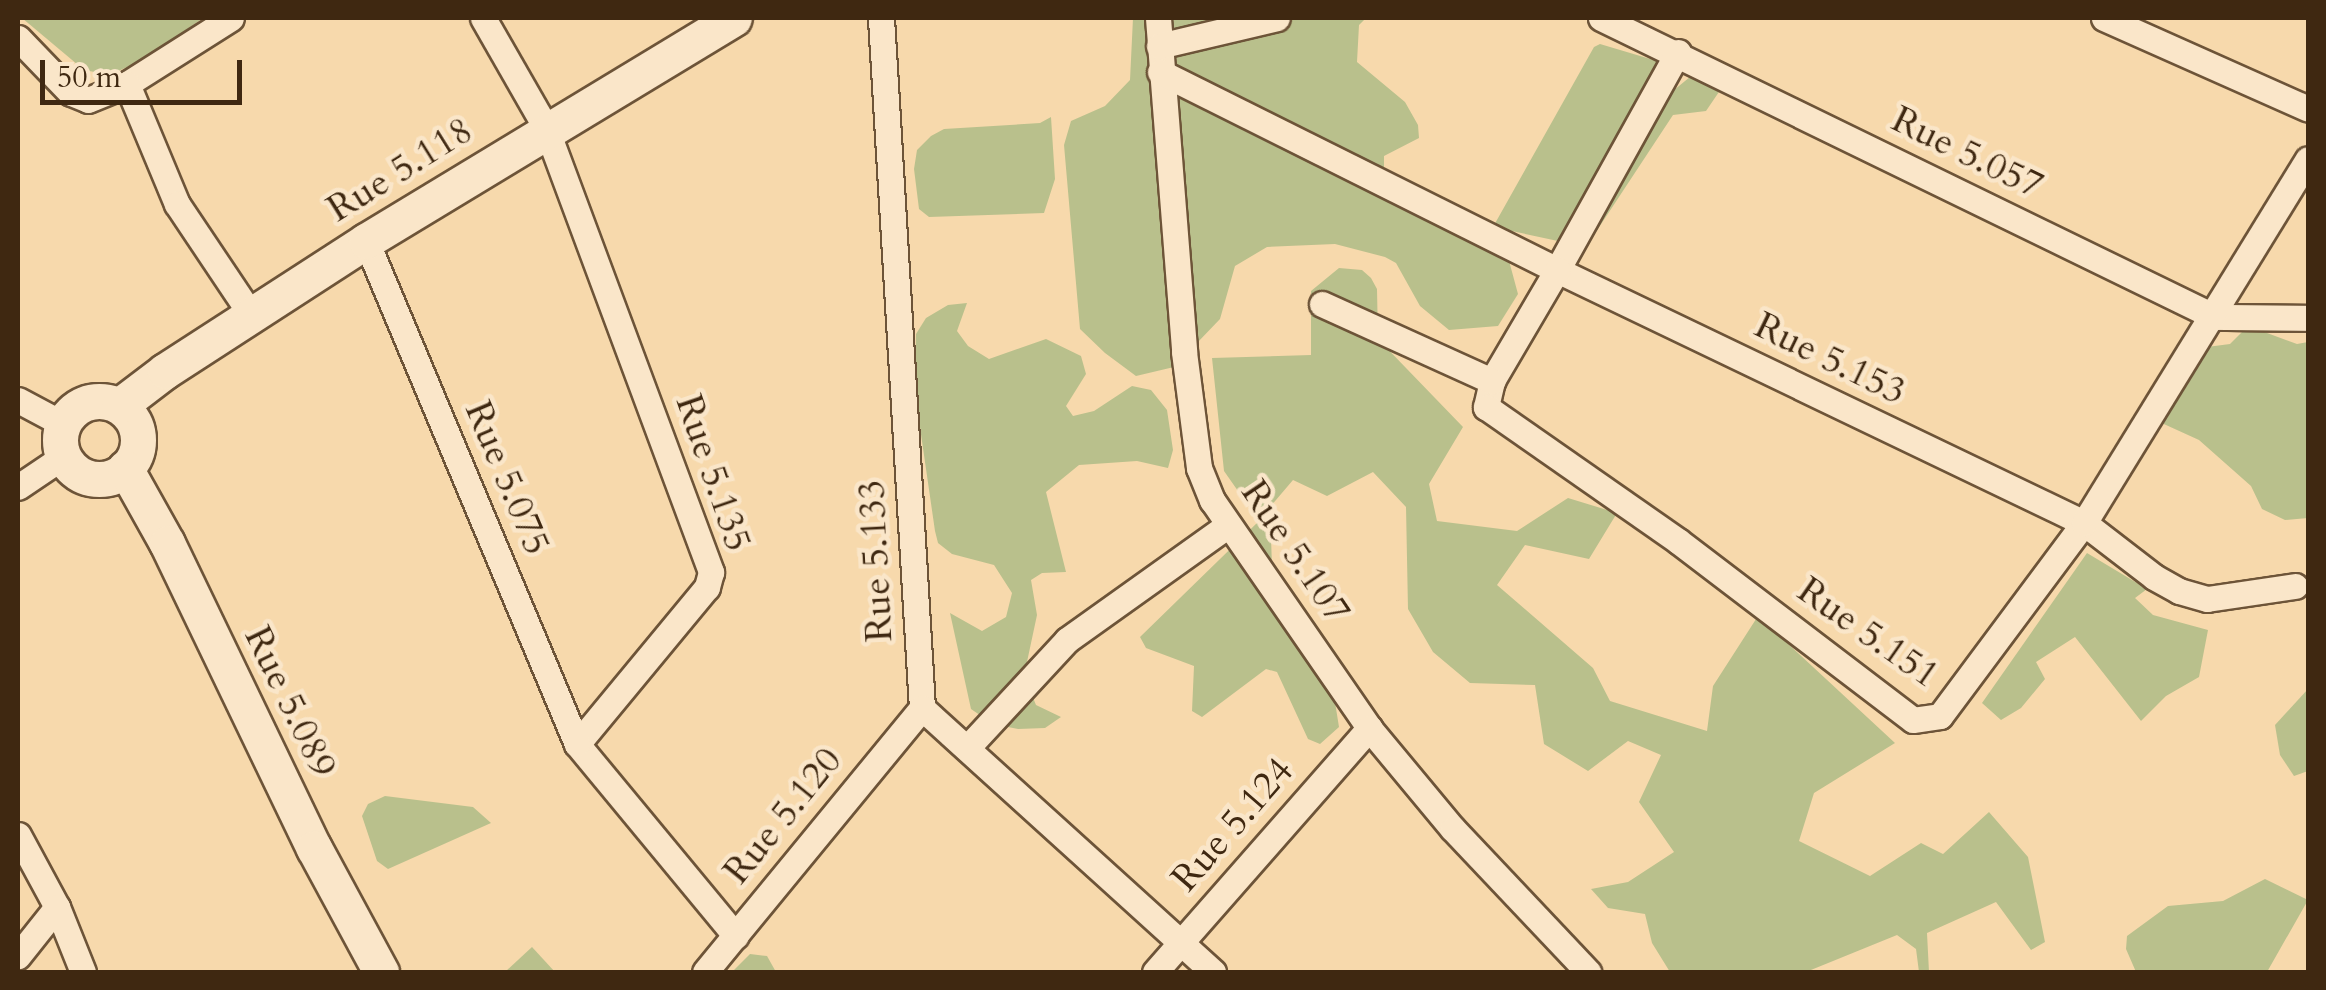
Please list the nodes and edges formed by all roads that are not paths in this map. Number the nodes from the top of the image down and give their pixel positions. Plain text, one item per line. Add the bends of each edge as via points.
1 (231, 18) edge
2 (483, 18) edge
3 (734, 18) edge
4 (881, 18) edge
5 (1158, 18) edge
6 (1277, 18) edge
7 (1601, 18) edge
8 (2104, 18) edge
9 (2165, 18) edge
10 (18, 38) edge
11 (2147, 39) junction
12 (1159, 46) junction
13 (1678, 52) junction
14 (1160, 72) junction
15 (127, 84) junction
16 (2308, 109) edge
17 (546, 128) junction
18 (2308, 159) edge
19 (366, 242) junction
20 (1556, 270) junction
21 (1322, 304) dead end
22 (252, 316) junction
23 (2215, 316) junction
24 (2308, 318) edge
25 (1492, 382) junction
26 (18, 400) edge
27 (118, 406) junction
28 (64, 440) junction
29 (125, 468) junction
30 (18, 487) edge
31 (2084, 523) junction
32 (1228, 525) junction
33 (2295, 586) dead end
34 (922, 708) junction
35 (1369, 728) junction
36 (576, 744) junction
37 (967, 748) junction
38 (18, 835) edge
39 (57, 907) junction
40 (736, 936) junction
41 (1178, 944) junction
42 (18, 956) edge
43 (83, 972) edge
44 (381, 972) edge
45 (705, 972) edge
46 (1155, 972) edge
47 (1213, 972) edge
48 (1588, 972) edge

1 - 15 street
2 - 17 street
3 - 17 street, Rue 5.118
4 - 34 street, Rue 5.133
5 - 12 street, Rue 5.107
6 - 12 street
7 - 13 street, Rue 5.057
8 - 11 street
9 - 11 street
10 - 15 street via 71,93 88,100
11 - 16 street
12 - 14 street, Rue 5.107
13 - 20 street
13 - 23 street, Rue 5.057
14 - 20 street, Rue 5.153
14 - 32 street, Rue 5.107 via 1199,468
15 - 22 street via 177,204
17 - 19 street, Rue 5.118
17 - 36 street, Rue 5.135 via 711,572
18 - 23 street, Rue 5.151
19 - 22 street, Rue 5.118
19 - 36 street, Rue 5.075
20 - 25 street
20 - 31 street, Rue 5.153
21 - 25 street
22 - 27 street, Rue 5.118
23 - 24 street, Rue 5.057
23 - 31 street, Rue 5.151
25 - 31 street, Rue 5.151 via 1486,407 1913,720 1940,716
26 - 28 street
27 - 28 street via 87,403
27 - 29 street via 137,432 138,448
28 - 29 street via 73,469 87,477 103,479
28 - 30 street
29 - 44 street, Rue 5.089
31 - 33 street, Rue 5.153 via 2179,591 2207,599
32 - 35 street, Rue 5.107
32 - 37 street via 1066,640
34 - 37 street
34 - 40 street, Rue 5.120
35 - 41 street, Rue 5.124
35 - 48 street, Rue 5.107
36 - 40 street
37 - 41 street
38 - 39 street
39 - 42 street
39 - 43 street
40 - 45 street, Rue 5.120
41 - 46 street, Rue 5.124
41 - 47 street

